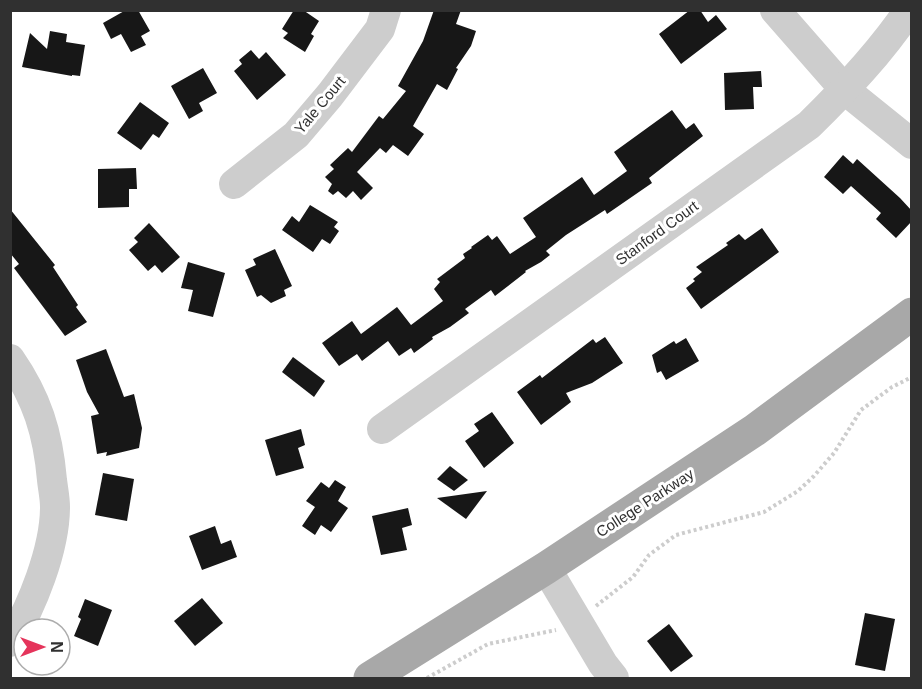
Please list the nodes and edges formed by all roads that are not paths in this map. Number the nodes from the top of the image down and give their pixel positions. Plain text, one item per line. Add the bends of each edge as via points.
1 (386, 10) edge
2 (775, 10) edge
3 (909, 10) edge
4 (845, 90) junction
5 (912, 144) edge
6 (234, 184) dead end
7 (912, 314) edge
8 (10, 359) edge
9 (382, 429) dead end
10 (546, 568) junction
11 (10, 642) edge
12 (370, 678) edge
13 (614, 678) edge

1 - 6 street, Yale Court via 380,29 296,135
2 - 4 street
3 - 4 street, Stanford Court
4 - 5 street
4 - 9 street, Stanford Court via 809,125
7 - 10 main road, College Parkway via 755,430
8 - 11 street via 38,407 49,446 55,508 48,555 25,618
10 - 12 main road, College Parkway
10 - 13 street

